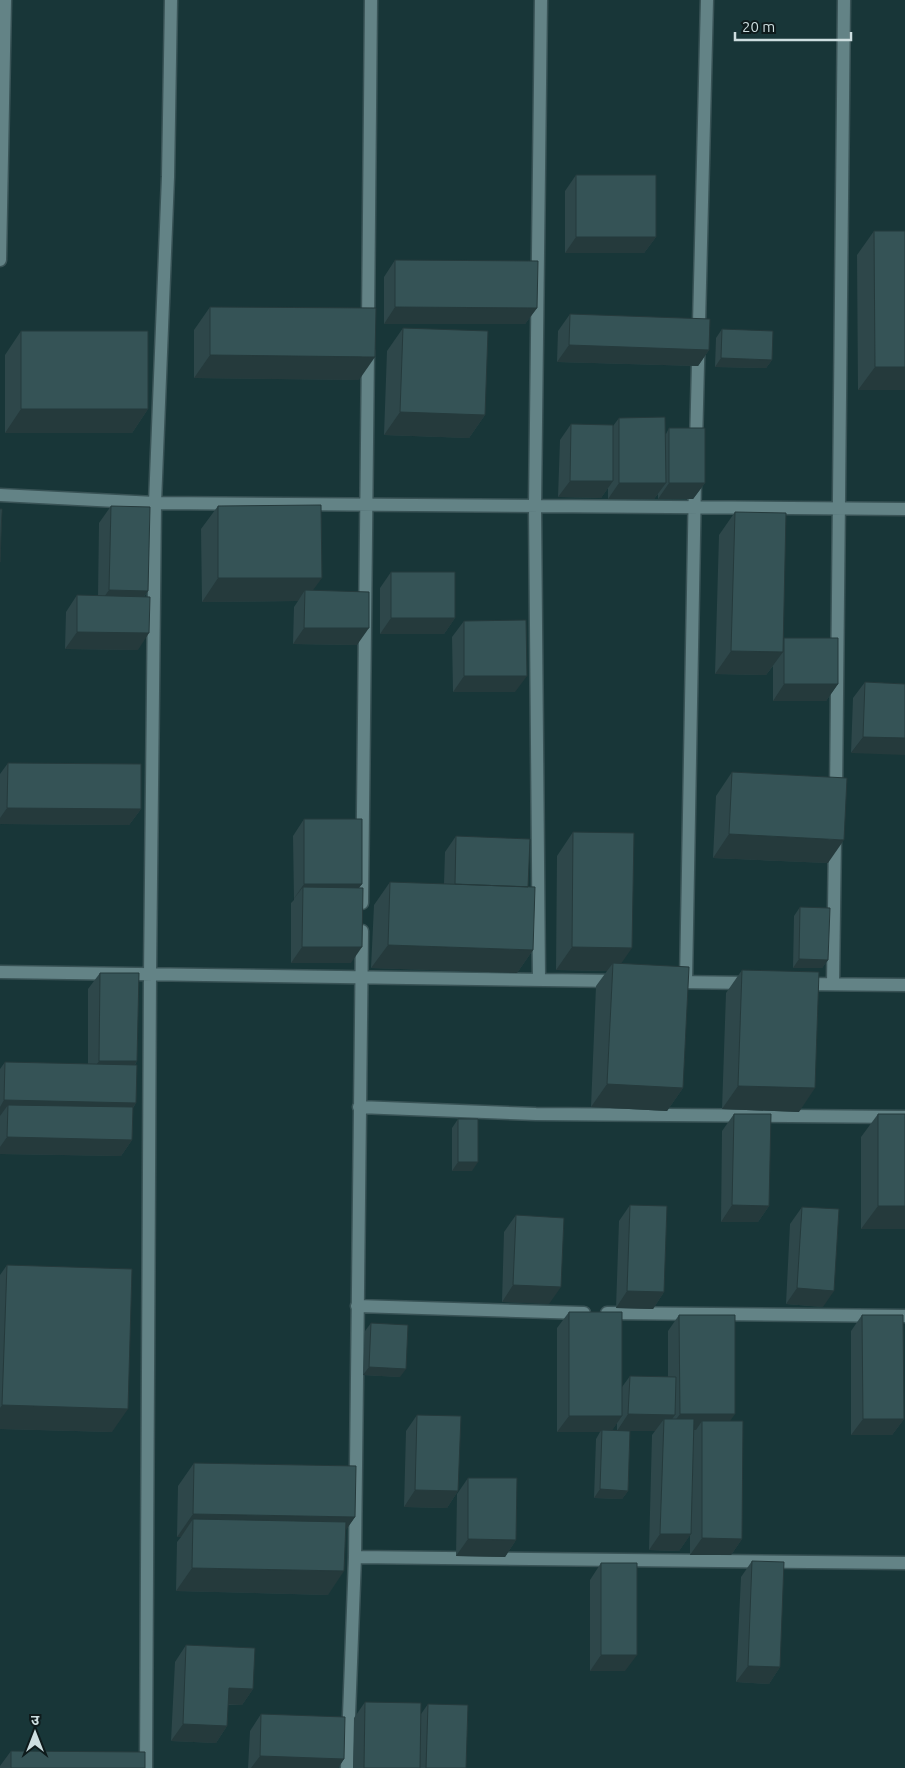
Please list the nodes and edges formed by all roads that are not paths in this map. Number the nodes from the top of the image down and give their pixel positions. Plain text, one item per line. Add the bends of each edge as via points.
1 (5, 0) edge
2 (171, 0) edge
3 (371, 0) edge
4 (541, 0) edge
5 (706, 0) edge
6 (844, 0) edge
7 (0, 260) edge
8 (0, 495) edge
9 (155, 503) junction
10 (367, 506) junction
11 (534, 507) junction
12 (695, 507) junction
13 (839, 509) junction
14 (905, 509) edge
15 (835, 806) edge
16 (835, 826) edge
17 (0, 972) edge
18 (150, 974) junction
19 (361, 977) junction
20 (539, 979) junction
21 (627, 981) edge
22 (666, 982) edge
23 (686, 982) junction
24 (764, 983) edge
25 (784, 983) edge
26 (834, 984) junction
27 (905, 985) edge
28 (360, 1107) junction
29 (905, 1117) edge
30 (357, 1306) junction
31 (905, 1316) edge
32 (356, 1556) junction
33 (905, 1563) edge
34 (146, 1768) edge
35 (348, 1768) edge

1 - 7 street
2 - 9 street via 168,177
3 - 10 street
4 - 11 street
5 - 12 street
6 - 13 street
8 - 9 street
9 - 10 street
9 - 18 street
10 - 11 street
10 - 19 street
11 - 12 street
11 - 20 street
12 - 13 street
12 - 23 street
13 - 14 street
13 - 15 street
16 - 26 street
17 - 18 street
18 - 19 street
18 - 34 street
19 - 20 street
19 - 28 street
20 - 21 street
22 - 23 street
23 - 24 street
25 - 26 street
26 - 27 street
28 - 29 street via 536,1114
28 - 30 street
30 - 31 street via 564,1313
30 - 32 street
32 - 33 street
32 - 35 street

